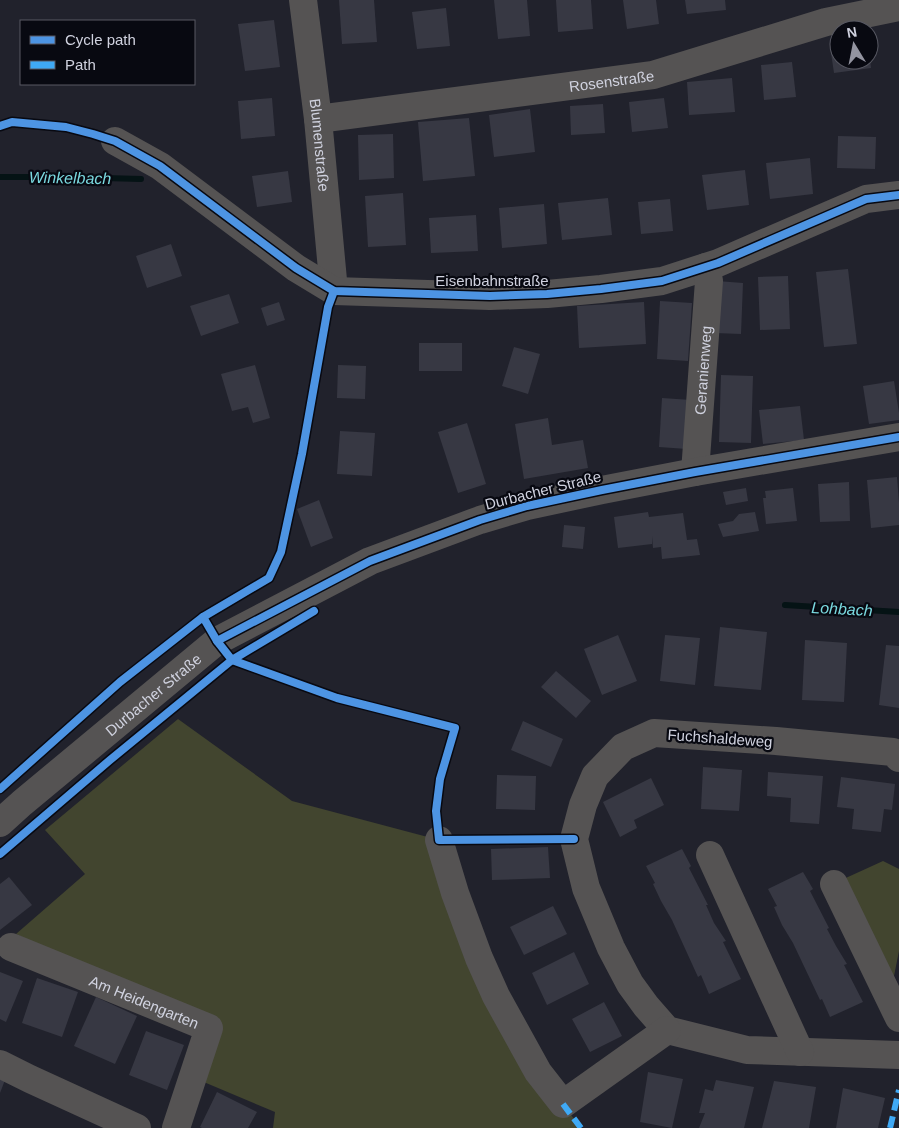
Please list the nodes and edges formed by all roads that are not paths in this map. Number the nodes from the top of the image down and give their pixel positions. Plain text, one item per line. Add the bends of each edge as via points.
1 (303, 0) edge
2 (899, 7) edge
3 (318, 119) junction
4 (115, 142) dead end
5 (899, 195) edge
6 (706, 267) junction
7 (334, 291) junction
8 (899, 437) edge
9 (695, 472) junction
10 (899, 758) edge
11 (0, 824) edge
12 (439, 840) dead end
13 (710, 855) dead end
14 (834, 884) dead end
15 (10, 947) dead end
16 (899, 1018) edge
17 (667, 1030) junction
18 (800, 1052) junction
19 (899, 1055) edge
20 (0, 1064) edge
21 (137, 1128) edge
22 (176, 1128) edge

1 - 3 street, Blumenstraße
2 - 3 street, Rosenstraße via 826,22 653,75
3 - 7 street, Blumenstraße
4 - 7 street, Eisenbahnstraße via 160,166 296,268
5 - 6 street, Eisenbahnstraße via 866,199
6 - 7 street, Eisenbahnstraße via 662,281 546,294 490,296
6 - 9 street, Geranienweg via 709,281
8 - 9 street, Durbacher Straße
9 - 11 street, Durbacher Straße via 527,506 370,561 217,641
10 - 17 street, Fuchshaldeweg via 893,752 654,733 623,747 595,776 574,839 586,888 630,984
12 - 17 street via 455,893 492,988 538,1072 563,1104
13 - 18 street
14 - 16 street
15 - 22 street, Am Heidengarten via 209,1028
17 - 18 street via 747,1050
18 - 19 street
20 - 21 street

